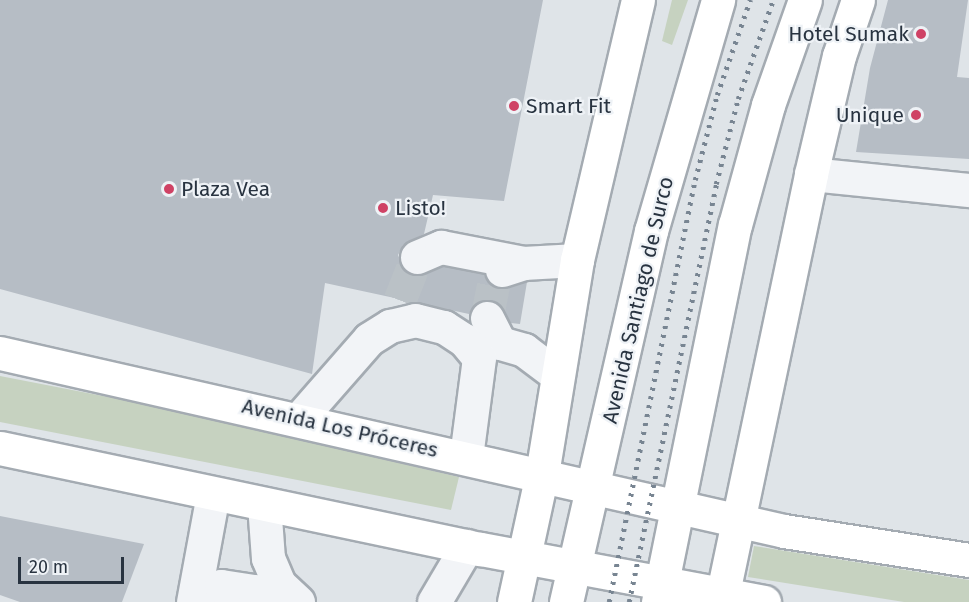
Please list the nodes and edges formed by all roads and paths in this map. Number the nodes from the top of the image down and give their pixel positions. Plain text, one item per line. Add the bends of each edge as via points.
1 (638, 0) edge
2 (718, 0) edge
3 (805, 0) edge
4 (858, 0) edge
5 (811, 174) junction
6 (969, 190) edge
7 (417, 257) dead end
8 (577, 260) junction
9 (489, 339) junction
10 (0, 353) edge
11 (556, 374) junction
12 (299, 419) junction
13 (0, 448) edge
14 (466, 457) junction
15 (542, 474) junction
16 (594, 485) junction
17 (213, 494) junction
18 (264, 504) junction
19 (679, 505) junction
20 (737, 520) junction
21 (467, 546) junction
22 (523, 556) junction
23 (268, 558) junction
24 (969, 560) edge
25 (575, 566) junction
26 (660, 593) edge
27 (262, 598) edge
28 (721, 598) edge
29 (193, 602) edge
30 (298, 602) edge
31 (434, 602) edge
32 (514, 602) edge
33 (566, 602) edge
34 (764, 602) edge

1 - 8 main road
2 - 16 main road, Avenida Santiago de Surco via 651,231
3 - 19 main road via 768,105 735,225
4 - 5 main road
5 - 6 street
5 - 20 main road
7 - 8 street via 441,248 509,268
8 - 11 main road
9 - 11 street via 524,350
9 - 12 street via 464,340 444,327 395,313
9 - 14 street
10 - 12 main road, Avenida Los Próceres
11 - 15 main road
12 - 14 main road, Avenida Los Próceres
13 - 17 main road
14 - 15 main road, Avenida Los Próceres
15 - 16 main road, Avenida Los Próceres
15 - 22 main road
16 - 19 main road, Avenida Los Próceres
16 - 25 main road, Avenida Santiago de Surco
17 - 18 main road
17 - 29 street
18 - 21 main road
18 - 23 street
19 - 20 main road, Avenida Los Próceres
19 - 26 main road
20 - 24 main road, Avenida Los Próceres via 862,546
20 - 28 main road
21 - 22 main road
21 - 31 street
22 - 25 main road
22 - 32 main road
23 - 27 street
23 - 30 street via 279,584
25 - 26 main road
25 - 33 main road, Avenida Santiago de Surco
26 - 28 main road
27 - 29 street via 221,585
28 - 34 main road

